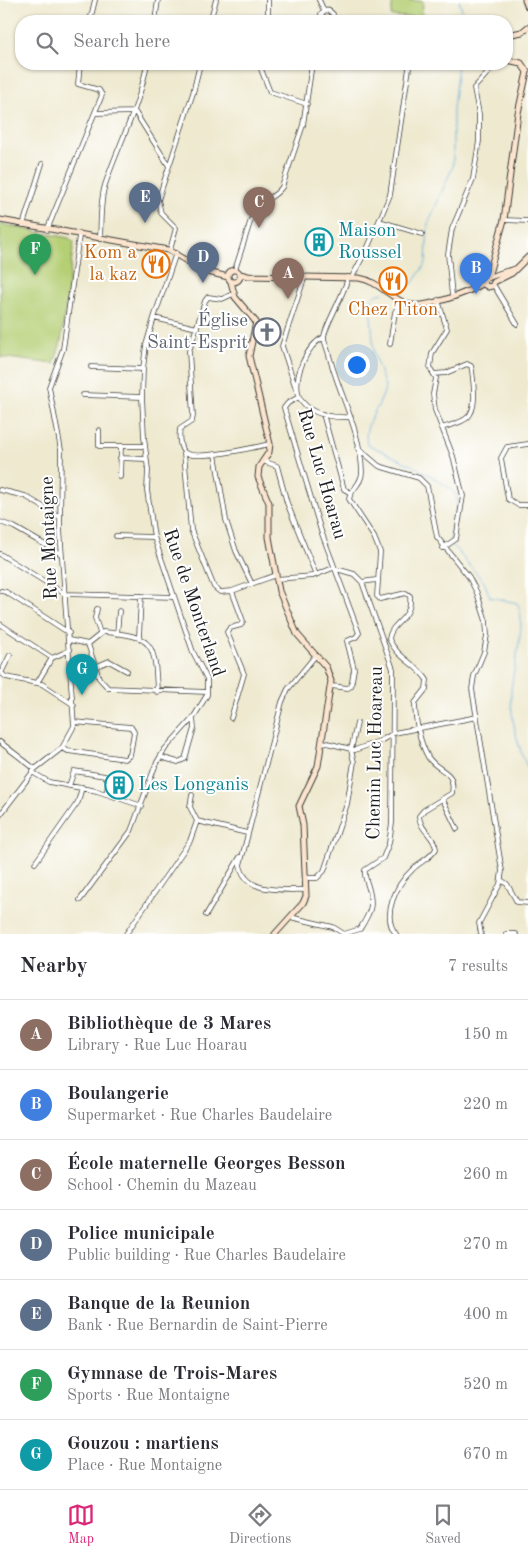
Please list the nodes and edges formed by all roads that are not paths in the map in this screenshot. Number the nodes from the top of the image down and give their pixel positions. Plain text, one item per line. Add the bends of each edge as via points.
1 (95, 0) edge
2 (158, 0) edge
3 (216, 0) edge
4 (268, 0) edge
5 (319, 0) edge
6 (525, 0) edge
7 (528, 7) edge
8 (324, 11) junction
9 (91, 15) edge
10 (156, 15) edge
11 (212, 15) edge
12 (268, 15) edge
13 (322, 15) edge
14 (331, 15) edge
15 (528, 27) edge
16 (513, 34) edge
17 (513, 61) edge
18 (79, 70) edge
19 (146, 70) edge
20 (199, 70) edge
21 (261, 70) edge
22 (311, 70) edge
23 (409, 70) edge
24 (490, 70) edge
25 (307, 104) junction
26 (135, 112) junction
27 (96, 113) junction
28 (42, 164) dead end
29 (169, 166) junction
30 (0, 220) edge
31 (504, 220) junction
32 (379, 221) junction
33 (528, 221) edge
34 (24, 225) junction
35 (47, 230) junction
36 (422, 234) dead end
37 (79, 236) junction
38 (100, 238) junction
39 (170, 250) junction
40 (176, 253) junction
41 (528, 257) edge
42 (305, 276) junction
43 (350, 277) junction
44 (233, 279) junction
45 (492, 280) junction
46 (486, 285) junction
47 (452, 296) junction
48 (438, 300) junction
49 (401, 301) junction
50 (154, 318) junction
51 (517, 324) dead end
52 (197, 328) junction
53 (324, 337) junction
54 (390, 344) dead end
55 (90, 367) dead end
56 (143, 369) junction
57 (434, 374) junction
58 (82, 395) dead end
59 (298, 395) junction
60 (142, 397) junction
61 (323, 414) junction
62 (351, 417) junction
63 (442, 428) junction
64 (99, 430) dead end
65 (270, 444) junction
66 (528, 444) edge
67 (121, 446) junction
68 (145, 446) junction
69 (358, 448) junction
70 (184, 452) junction
71 (215, 454) junction
72 (120, 458) junction
73 (146, 459) junction
74 (263, 461) junction
75 (120, 477) dead end
76 (0, 490) edge
77 (351, 493) junction
78 (528, 505) edge
79 (60, 516) junction
80 (0, 522) edge
81 (116, 536) dead end
82 (154, 537) junction
83 (443, 548) junction
84 (0, 554) edge
85 (61, 554) junction
86 (336, 568) junction
87 (316, 575) junction
88 (276, 577) junction
89 (376, 580) junction
90 (362, 582) junction
91 (252, 584) junction
92 (1, 591) edge
93 (232, 591) junction
94 (65, 594) junction
95 (141, 596) junction
96 (174, 597) junction
97 (97, 609) dead end
98 (119, 611) dead end
99 (0, 624) edge
100 (68, 633) junction
101 (100, 633) junction
102 (117, 634) junction
103 (138, 637) junction
104 (69, 640) junction
105 (88, 644) junction
106 (70, 650) junction
107 (10, 655) dead end
108 (316, 655) junction
109 (52, 658) junction
110 (95, 667) junction
111 (127, 671) dead end
112 (0, 673) edge
113 (37, 683) junction
114 (331, 686) junction
115 (157, 692) junction
116 (207, 692) junction
117 (74, 705) junction
118 (476, 716) junction
119 (193, 718) junction
120 (232, 718) dead end
121 (74, 722) junction
122 (357, 723) dead end
123 (419, 728) junction
124 (394, 733) junction
125 (0, 742) edge
126 (322, 742) junction
127 (62, 748) junction
128 (351, 750) junction
129 (160, 756) junction
130 (34, 771) junction
131 (69, 786) junction
132 (82, 787) junction
133 (106, 794) junction
134 (192, 795) dead end
135 (443, 800) junction
136 (142, 806) junction
137 (0, 815) edge
138 (197, 821) junction
139 (457, 829) dead end
140 (246, 833) junction
141 (240, 857) junction
142 (35, 863) dead end
143 (306, 878) junction
144 (501, 880) junction
145 (306, 890) junction
146 (80, 900) dead end
147 (528, 903) edge
148 (206, 915) dead end
149 (290, 917) junction
150 (126, 934) edge
151 (275, 934) edge
152 (344, 934) edge
153 (396, 934) edge
154 (482, 934) edge
155 (506, 934) edge
156 (516, 934) edge

1 - 9 street
2 - 10 street
3 - 11 street
4 - 12 street
5 - 8 street
6 - 7 main road
8 - 13 street
8 - 14 street via 331,11
15 - 16 main road
17 - 31 main road via 521,63 527,72 518,113
18 - 27 street via 78,84 102,93
19 - 26 street
20 - 29 street
21 - 25 street via 270,92
22 - 25 street
23 - 32 street, Rue Luc Hoarau via 390,195
24 - 47 street via 474,88 480,114 479,141 473,179 452,229 448,254
25 - 44 street via 282,187 254,210
26 - 27 street
26 - 29 street
26 - 38 street via 106,184
27 - 35 street
28 - 34 street
29 - 39 street via 158,205 161,213 176,228
30 - 34 main road
31 - 33 street
31 - 45 main road
32 - 36 street
32 - 43 street, Rue Luc Hoarau
34 - 35 main road
35 - 37 main road
37 - 38 main road
37 - 79 street, Rue Montaigne via 64,349 49,387 61,450
38 - 39 main road
39 - 40 main road
40 - 44 main road via 204,271
40 - 50 street, Rue de Monterland
41 - 45 main road via 515,269
42 - 43 main road
42 - 44 main road
42 - 59 street, Rue Luc Hoarau via 282,346
43 - 49 main road via 365,279
43 - 53 street, Rue Luc Hoarau
44 - 52 street via 222,299 211,296 206,299
44 - 65 main road via 256,322 249,356
45 - 46 main road
45 - 46 main road
45 - 51 street
46 - 47 main road
47 - 48 main road
48 - 49 main road via 419,305
48 - 57 street via 447,329 432,353 430,368
49 - 54 street via 395,312
50 - 52 street
50 - 56 street, Rue de Monterland
52 - 70 street via 189,352 192,422 182,426 179,432
53 - 59 street, Rue Luc Hoarau via 314,343 301,368
53 - 62 street via 337,385
55 - 56 street
56 - 60 street, Rue de Monterland
57 - 63 street via 433,400
57 - 63 street via 446,373 467,364 472,370 471,413 464,420
58 - 60 street
59 - 61 street via 306,407
59 - 86 street, Rue Luc Hoarau via 286,405 285,412 321,531
60 - 68 street, Rue de Monterland
61 - 62 street
61 - 77 street via 344,489
62 - 69 street
63 - 83 street via 463,496 456,539
64 - 67 street via 99,446
65 - 71 street
65 - 74 main road
66 - 78 street via 507,447 501,458 508,499 518,506
67 - 68 street
67 - 72 street
68 - 73 street, Rue de Monterland
69 - 77 street via 362,473 360,482
69 - 83 street via 379,466 423,481 429,491 433,526
70 - 71 street via 190,455
70 - 93 street via 188,505 196,544 214,587 220,592
71 - 91 street via 226,520
72 - 73 street
72 - 75 street
73 - 82 street, Rue de Monterland
74 - 87 street via 277,466 287,503
74 - 88 main road via 258,477 269,503 269,537
76 - 79 street via 25,496
77 - 89 street via 352,505 378,545
79 - 85 street, Rue Montaigne
80 - 85 street
81 - 82 street
82 - 96 street, Rue de Monterland
83 - 118 street via 468,577 486,622 484,652 472,683
84 - 94 street
85 - 94 street, Rue Montaigne
86 - 87 street
86 - 90 street via 354,574
86 - 114 street, Rue Luc Hoarau via 359,633 346,643 354,669 351,686
87 - 88 street
88 - 91 street
88 - 108 main road via 297,634
89 - 90 street
89 - 123 street via 378,598 406,593 410,596 408,614 391,632 389,639 404,660 427,680 426,689 415,703
90 - 124 street, Chemin Luc Hoareau via 393,664
91 - 93 street
92 - 100 street
93 - 120 street via 243,622 228,632 244,676
94 - 95 street
94 - 100 street, Rue Montaigne
95 - 96 street
95 - 103 street
96 - 116 street, Rue de Monterland via 193,652 207,679
97 - 101 street via 95,618
98 - 102 street
99 - 109 street
100 - 104 street, Rue Montaigne
101 - 102 street
101 - 105 street
102 - 103 street
103 - 115 street via 147,642 154,652
104 - 105 street
104 - 106 street, Rue Montaigne
105 - 110 street, Rue de Monterland
106 - 109 street
106 - 117 street, Rue Montaigne
107 - 112 street
108 - 114 main road via 326,667
108 - 140 street via 284,695
109 - 113 street
110 - 111 street via 109,661
110 - 115 street, Rue de Monterland via 102,684 108,688
112 - 113 street
113 - 117 street
114 - 126 main road
115 - 116 street, Rue de Monterland
116 - 119 street via 204,703
117 - 121 street, Rue Montaigne
118 - 123 street
118 - 144 street via 494,815
119 - 129 street
119 - 129 street via 194,728 185,759 178,762
121 - 127 street, Rue Montaigne via 72,733
121 - 127 street via 131,727 134,732 130,754 125,759 117,759
122 - 128 street
123 - 124 street
123 - 135 street via 428,756 450,775 454,784 452,793
124 - 128 street
124 - 152 street, Chemin Luc Hoareau via 392,823 388,849 383,858 365,870 372,900 370,911 360,928
125 - 130 street
126 - 128 street
126 - 143 main road via 318,766 299,806
127 - 130 street, Rue Montaigne
128 - 143 street via 354,762 347,804 324,871 317,878
129 - 136 street
130 - 131 street via 49,782
130 - 137 street, Rue Montaigne
131 - 132 street
131 - 133 street via 74,771 105,776 109,781
132 - 133 street
132 - 142 street via 78,802
133 - 136 street
134 - 138 street via 190,807
135 - 139 street
135 - 153 street via 419,816 419,824 433,840 436,849 433,855 406,875 396,894 388,918
136 - 146 street via 131,831
138 - 140 street
138 - 150 street via 190,841
140 - 141 street
141 - 145 street via 241,870 256,886
141 - 148 street
143 - 145 main road
144 - 147 street via 517,902
144 - 154 street via 480,920
145 - 149 main road via 305,900
149 - 151 main road
149 - 152 street via 333,927
155 - 156 street

